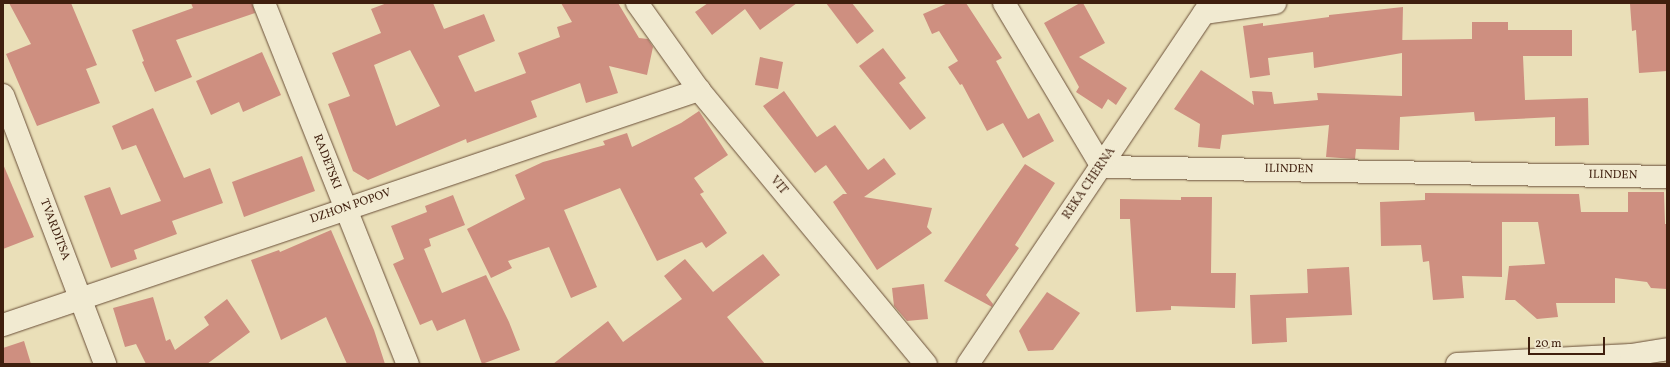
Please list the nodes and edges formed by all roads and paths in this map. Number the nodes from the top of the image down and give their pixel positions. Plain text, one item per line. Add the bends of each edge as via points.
1 (264, 3) edge
2 (637, 3) edge
3 (1004, 3) edge
4 (1275, 3) edge
5 (1208, 8) edge
6 (699, 90) junction
7 (3, 95) edge
8 (1102, 167) junction
9 (1667, 177) edge
10 (345, 210) junction
11 (81, 299) junction
12 (3, 325) edge
13 (1667, 349) edge
14 (105, 364) edge
15 (408, 364) edge
16 (926, 364) edge
17 (968, 364) edge
18 (1457, 364) edge

1 - 10 street, RADETSKI
2 - 6 street, VIT
3 - 8 street
4 - 5 street
5 - 8 street, REKA CHERNA
6 - 10 street, DZHON POPOV
6 - 16 street, VIT
7 - 11 street, TVARDITSA
8 - 9 street, ILINDEN
8 - 17 street, REKA CHERNA
10 - 11 street, DZHON POPOV
10 - 15 street, RADETSKI
11 - 12 street, DZHON POPOV
11 - 14 street, TVARDITSA
13 - 18 street via 1631,354

